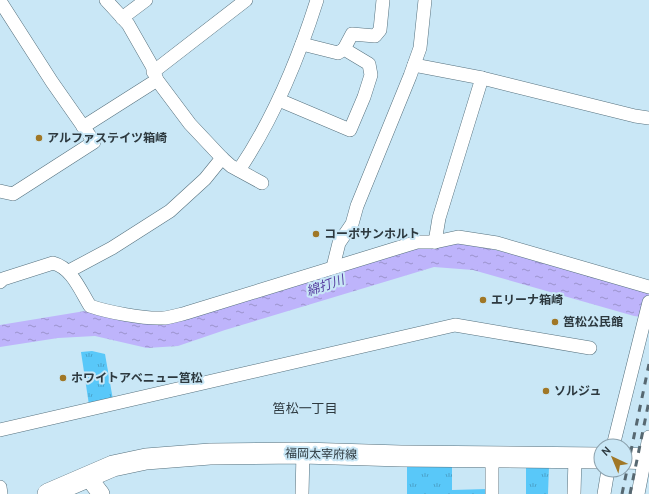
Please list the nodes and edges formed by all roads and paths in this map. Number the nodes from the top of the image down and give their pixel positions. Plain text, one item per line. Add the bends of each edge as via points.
1 (106, 0) edge
2 (146, 0) edge
3 (246, 0) edge
4 (317, 0) edge
5 (383, 0) edge
6 (425, 0) edge
7 (0, 1) edge
8 (122, 18) junction
9 (302, 44) junction
10 (344, 49) junction
11 (414, 65) junction
12 (155, 76) junction
13 (482, 78) junction
14 (279, 100) junction
15 (649, 118) edge
16 (83, 127) junction
17 (222, 158) junction
18 (239, 170) junction
19 (262, 183) dead end
20 (0, 191) edge
21 (435, 242) junction
22 (333, 267) junction
23 (69, 271) junction
24 (1, 279) edge
25 (649, 287) edge
26 (649, 302) edge
27 (646, 327) edge
28 (590, 348) dead end
29 (0, 430) edge
30 (649, 437) edge
31 (615, 438) edge
32 (302, 453) junction
33 (492, 456) junction
34 (575, 458) junction
35 (593, 458) edge
36 (640, 458) edge
37 (88, 477) junction
38 (607, 478) edge
39 (0, 487) edge
40 (1, 494) edge
41 (48, 494) edge
42 (101, 494) edge
43 (302, 494) edge
44 (492, 494) edge
45 (574, 494) edge
46 (604, 494) edge
47 (638, 494) edge

1 - 8 street
2 - 8 street
3 - 12 street
4 - 9 street
5 - 10 street via 380,30 375,36 352,34
6 - 11 street via 420,48
7 - 16 street
8 - 12 street via 152,66
9 - 10 street via 338,53
9 - 14 street
10 - 14 street via 369,64 371,75 350,130
11 - 13 street
11 - 22 street via 356,206 352,224 339,243
12 - 16 street
12 - 17 street via 190,124
13 - 15 street
13 - 21 street via 439,218
14 - 18 street via 256,145
16 - 20 street via 94,142 13,194
17 - 18 street
17 - 23 street via 205,179 170,211 112,248
18 - 19 street
21 - 22 street via 417,242
21 - 25 street via 458,237 497,243
22 - 23 street via 186,313 162,318 101,310 90,306
23 - 24 street via 53,263
26 - 27 street
27 - 31 street
28 - 29 street via 455,325
30 - 36 street
32 - 33 main road, 福岡太宰府線
32 - 37 main road, 福岡太宰府線 via 210,454 146,459 113,466
32 - 43 street
33 - 34 main road, 福岡太宰府線
33 - 44 street
34 - 35 main road, 福岡太宰府線
34 - 45 street
36 - 47 street
37 - 41 main road, 福岡太宰府線
37 - 42 street
38 - 46 street
39 - 40 street

